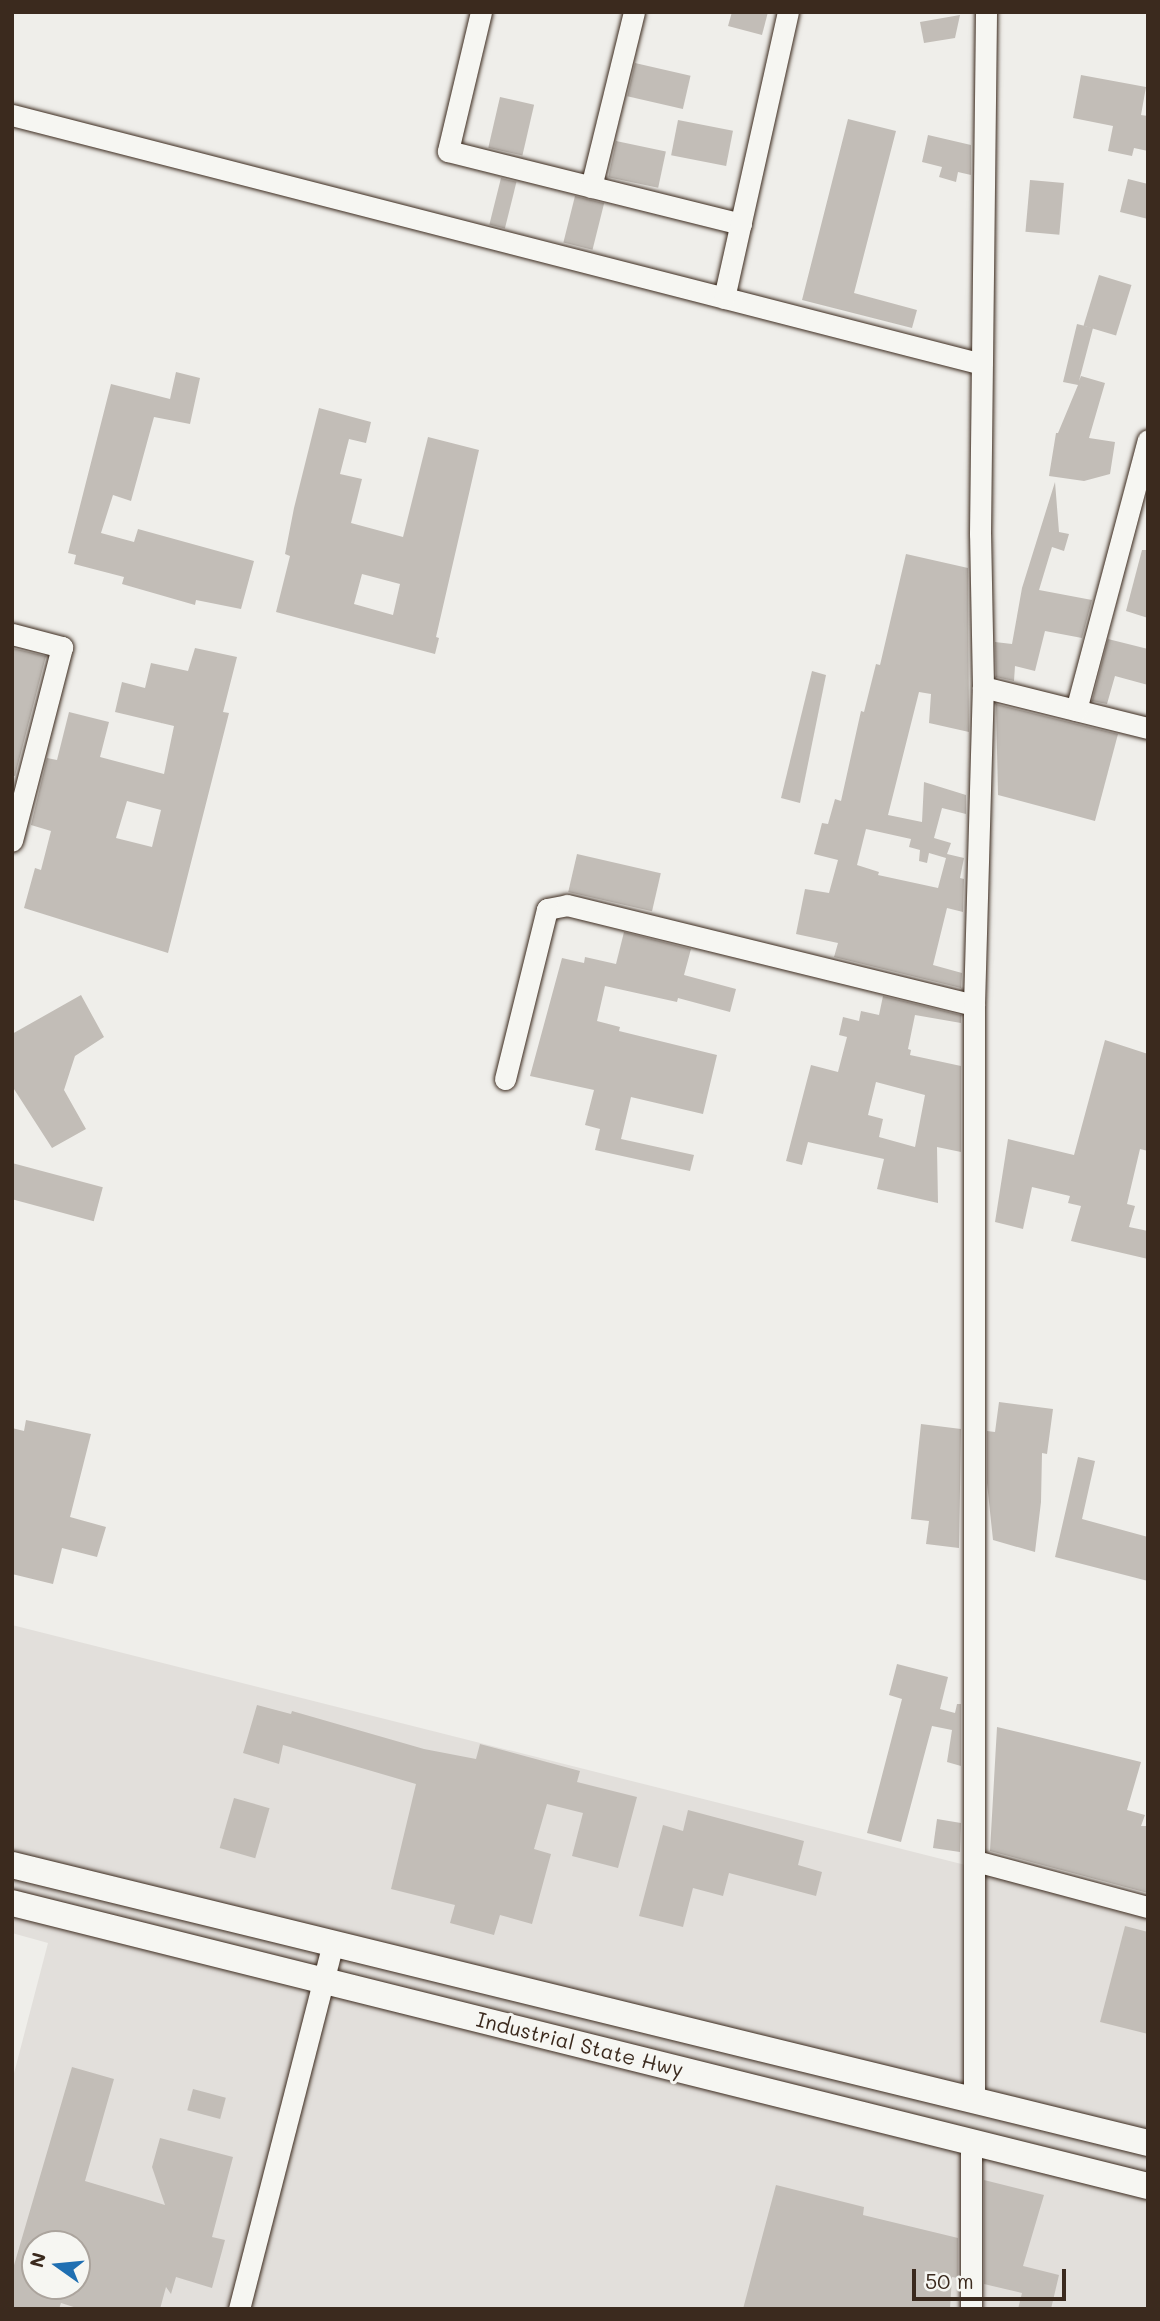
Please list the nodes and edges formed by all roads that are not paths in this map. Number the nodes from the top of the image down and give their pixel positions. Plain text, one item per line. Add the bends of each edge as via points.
1 (481, 12) edge
2 (634, 12) edge
3 (788, 12) edge
4 (986, 12) edge
5 (12, 116) edge
6 (591, 187) junction
7 (741, 224) junction
8 (724, 298) junction
9 (982, 364) junction
10 (1148, 440) edge
11 (12, 634) edge
12 (983, 687) junction
13 (1076, 709) junction
14 (1148, 728) edge
15 (12, 841) edge
16 (974, 1005) junction
17 (505, 1079) dead end
18 (976, 1861) junction
19 (12, 1865) edge
20 (12, 1903) edge
21 (1148, 1907) edge
22 (332, 1946) junction
23 (323, 1980) junction
24 (789, 2056) junction
25 (780, 2095) junction
26 (974, 2101) junction
27 (971, 2143) junction
28 (1148, 2144) edge
29 (1148, 2186) edge
30 (239, 2309) edge
31 (971, 2309) edge

1 - 6 street via 448,151
2 - 6 street
3 - 7 street
4 - 9 street
5 - 8 street
6 - 7 street
7 - 8 street
8 - 9 street
9 - 12 street
10 - 13 street
11 - 15 street via 62,647
12 - 13 street
12 - 16 street
13 - 14 street
16 - 17 street via 567,905 547,909
16 - 18 street
18 - 21 street
18 - 26 street
19 - 22 main road, Industrial State Hwy
20 - 23 main road, Industrial State Hwy
22 - 23 street
22 - 24 main road, Industrial State Hwy
23 - 25 main road, Industrial State Hwy
23 - 30 street
24 - 25 main road
24 - 26 main road, Industrial State Hwy
25 - 27 main road, Industrial State Hwy
26 - 28 main road, Industrial State Hwy
27 - 29 main road, Industrial State Hwy
27 - 31 street

